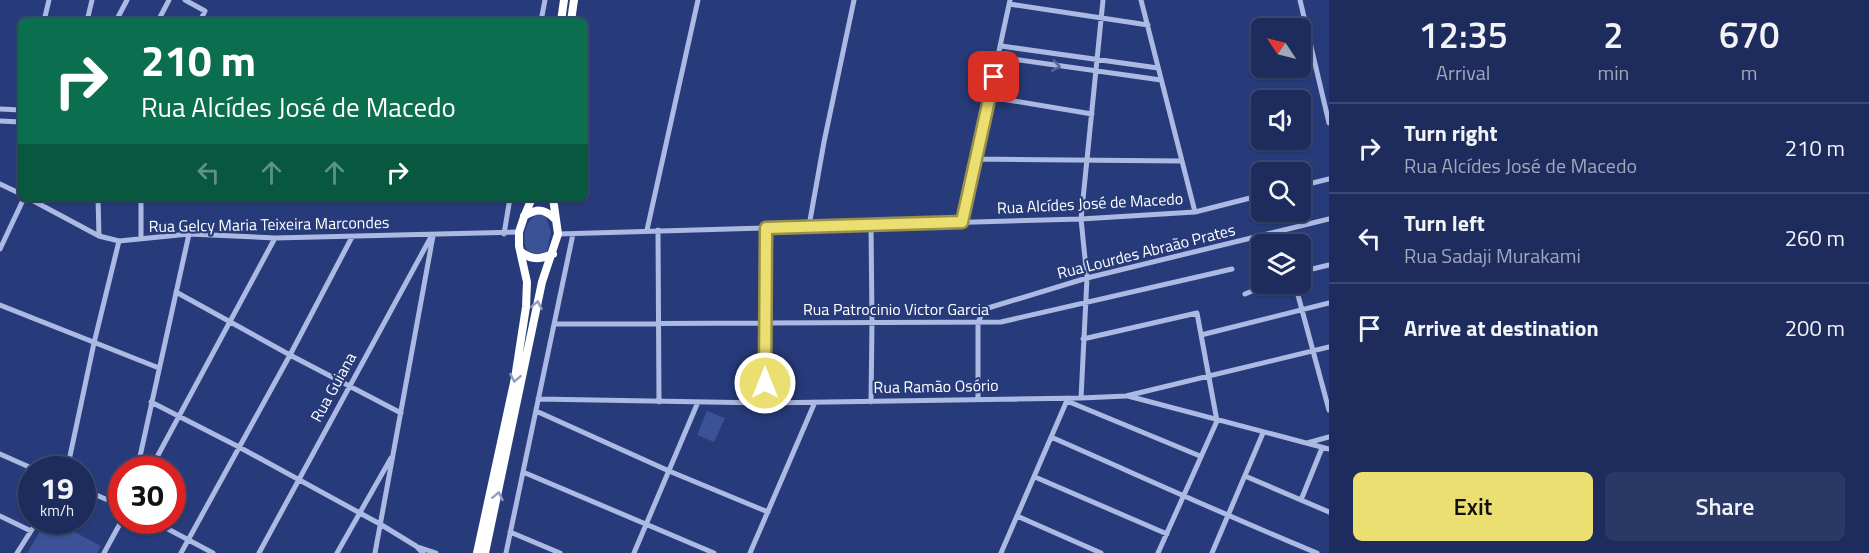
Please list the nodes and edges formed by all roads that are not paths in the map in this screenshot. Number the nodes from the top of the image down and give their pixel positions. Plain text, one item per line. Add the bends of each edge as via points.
1 (49, 0) edge
2 (92, 0) edge
3 (127, 0) edge
4 (169, 0) edge
5 (185, 0) edge
6 (545, 0) edge
7 (564, 0) edge
8 (574, 0) edge
9 (698, 0) edge
10 (854, 0) edge
11 (1103, 0) edge
12 (1140, 0) edge
13 (1300, 0) edge
14 (196, 2) edge
15 (1010, 2) edge
16 (1101, 17) junction
17 (45, 18) edge
18 (88, 18) edge
19 (118, 18) edge
20 (160, 18) edge
21 (202, 18) edge
22 (542, 18) edge
23 (561, 18) edge
24 (572, 18) edge
25 (1148, 25) junction
26 (1001, 46) junction
27 (998, 57) junction
28 (1097, 60) junction
29 (1158, 68) junction
30 (1096, 72) junction
31 (1161, 80) junction
32 (990, 97) junction
33 (0, 109) edge
34 (18, 110) edge
35 (1092, 114) junction
36 (0, 121) edge
37 (18, 122) edge
38 (1329, 123) edge
39 (977, 159) junction
40 (1087, 161) junction
41 (1181, 161) junction
42 (1329, 179) edge
43 (1311, 183) edge
44 (0, 184) edge
45 (18, 193) edge
46 (1251, 198) edge
47 (24, 201) edge
48 (32, 201) edge
49 (98, 201) edge
50 (141, 201) edge
51 (510, 201) edge
52 (531, 201) edge
53 (553, 201) edge
54 (1195, 212) junction
55 (524, 217) junction
56 (554, 218) junction
57 (1081, 219) junction
58 (1329, 219) edge
59 (962, 222) junction
60 (870, 224) junction
61 (809, 226) junction
62 (766, 228) junction
63 (647, 230) junction
64 (658, 230) junction
65 (519, 232) junction
66 (189, 234) junction
67 (504, 234) junction
68 (558, 234) junction
69 (573, 234) junction
70 (433, 235) junction
71 (99, 236) junction
72 (352, 237) junction
73 (141, 238) junction
74 (275, 238) junction
75 (119, 241) junction
76 (0, 249) edge
77 (521, 252) junction
78 (553, 254) junction
79 (1329, 265) edge
80 (1232, 269) dead end
81 (1311, 269) edge
82 (1087, 278) junction
83 (176, 292) junction
84 (1251, 292) edge
85 (1245, 294) dead end
86 (1298, 294) edge
87 (1086, 302) junction
88 (1329, 303) edge
89 (0, 305) edge
90 (1302, 310) junction
91 (231, 322) junction
92 (872, 322) junction
93 (978, 322) junction
94 (765, 323) junction
95 (554, 324) junction
96 (659, 325) junction
97 (1201, 335) junction
98 (1083, 339) junction
99 (94, 343) junction
100 (1329, 347) edge
101 (1313, 351) junction
102 (290, 355) junction
103 (159, 368) junction
104 (1209, 376) junction
105 (349, 387) junction
106 (1327, 392) edge
107 (1126, 396) junction
108 (978, 398) junction
109 (1081, 398) junction
110 (538, 399) junction
111 (1067, 400) junction
112 (151, 402) junction
113 (659, 402) junction
114 (699, 402) junction
115 (815, 402) junction
116 (871, 402) junction
117 (765, 403) junction
118 (1329, 410) edge
119 (536, 411) junction
120 (401, 413) junction
121 (178, 417) junction
122 (1217, 421) junction
123 (1263, 433) junction
124 (1051, 437) junction
125 (1329, 437) edge
126 (1305, 443) junction
127 (239, 447) junction
128 (1322, 448) junction
129 (1329, 449) edge
130 (0, 454) edge
131 (393, 455) junction
132 (70, 456) edge
133 (140, 456) edge
134 (157, 456) edge
135 (1200, 456) junction
136 (18, 462) edge
137 (669, 471) junction
138 (523, 472) junction
139 (1245, 476) junction
140 (1035, 477) junction
141 (298, 479) junction
142 (1183, 495) junction
143 (1301, 500) junction
144 (768, 512) junction
145 (1329, 512) edge
146 (358, 513) junction
147 (0, 516) edge
148 (1017, 516) junction
149 (1227, 517) junction
150 (380, 524) junction
151 (647, 524) junction
152 (18, 525) edge
153 (510, 532) junction
154 (29, 534) edge
155 (114, 534) edge
156 (178, 534) edge
157 (1167, 534) junction
158 (189, 540) junction
159 (416, 546) junction
160 (16, 553) edge
161 (104, 553) edge
162 (182, 553) edge
163 (213, 553) edge
164 (259, 553) edge
165 (337, 553) edge
166 (375, 553) edge
167 (423, 553) edge
168 (436, 553) edge
169 (477, 553) edge
170 (486, 553) edge
171 (506, 553) edge
172 (560, 553) edge
173 (634, 553) edge
174 (714, 553) edge
175 (750, 553) edge
176 (1001, 553) edge
177 (1101, 553) edge
178 (1158, 553) edge
179 (1212, 553) edge
180 (1317, 553) edge

1 - 17 street
2 - 18 street
3 - 19 street
4 - 20 street
5 - 14 street
6 - 22 street
7 - 23 highway
8 - 24 highway
9 - 63 street
10 - 61 street
11 - 16 street
12 - 25 street
13 - 38 street
14 - 21 street via 205,11
15 - 16 street
15 - 26 street
16 - 25 street
16 - 28 street
25 - 29 street
26 - 27 street
26 - 28 street
27 -> 30 street
27 - 32 street
28 - 29 street
28 - 30 street
29 - 31 street
30 - 31 street
30 - 35 street
31 - 41 street
32 - 35 street
32 - 39 street
33 - 34 street
35 - 40 street
36 - 37 street
39 - 40 street
39 - 59 street
40 - 41 street
40 - 57 street
41 - 54 street
42 - 43 street
44 - 45 street
46 - 54 street, Rua Alcídes José de Macedo
47 - 76 street
48 - 71 street, Rua Gelcy Maria Teixeira Marcondes
49 - 71 street
50 - 73 street
51 - 67 street
52 - 55 highway
53 - 56 highway
54 - 57 street, Rua Alcídes José de Macedo
55 - 56 highway via 540,210
55 - 65 highway
56 - 68 highway
57 - 59 street, Rua Alcídes José de Macedo
57 - 82 street
58 - 82 street, Rua Lourdes Abraão Prates
59 - 60 street, Rua Alcídes José de Macedo
60 - 61 street, Rua Alcídes José de Macedo
60 - 92 street
61 - 62 street, Rua Alcídes José de Macedo
62 - 64 street, Rua Alcídes José de Macedo
62 - 94 street
63 - 64 street, Rua Alcídes José de Macedo
63 - 69 street, Rua Alcídes José de Macedo
64 - 96 street
65 - 67 street, Rua Gelcy Maria Teixeira Marcondes
65 - 77 highway
66 - 73 street, Rua Gelcy Maria Teixeira Marcondes
66 - 74 street, Rua Gelcy Maria Teixeira Marcondes
66 - 83 street
67 - 70 street, Rua Gelcy Maria Teixeira Marcondes
68 - 69 street, Rua Alcídes José de Macedo
68 - 78 highway
69 - 95 street
70 - 72 street, Rua Gelcy Maria Teixeira Marcondes
70 - 105 street, Rua Guiana
70 - 120 street
71 - 75 street, Rua Gelcy Maria Teixeira Marcondes
72 - 74 street, Rua Gelcy Maria Teixeira Marcondes
72 - 102 street
73 - 75 street, Rua Gelcy Maria Teixeira Marcondes
74 - 91 street
75 - 99 street
77 - 78 highway via 538,259
77 -> 169 highway via 527,282 526,307 515,378
170 -> 78 highway via 542,282
79 - 81 street
80 - 87 street, Rua Patrocinio Victor Garcia
82 - 87 street
82 - 93 street, Rua Lourdes Abraão Prates via 988,308
83 - 91 street
83 - 103 street
84 - 85 street
86 - 90 street
87 - 93 street, Rua Patrocinio Victor Garcia via 1001,322
87 - 98 street
88 - 90 street
89 - 99 street
90 - 97 street
90 - 101 street
91 - 102 street
91 - 121 street
92 - 93 street, Rua Patrocinio Victor Garcia
92 - 94 street, Rua Patrocinio Victor Garcia
92 - 116 street
93 - 108 street
94 - 96 street, Rua Patrocinio Victor Garcia
94 - 117 street
95 - 96 street, Rua Patrocinio Victor Garcia
95 - 110 street
96 - 113 street
97 - 98 street via 1197,313
97 - 104 street
98 - 109 street
99 - 103 street
99 - 132 street
100 - 101 street, Rua Ramão Osório
101 - 104 street, Rua Ramão Osório
101 - 106 street
102 - 105 street
102 - 127 street
103 - 112 street
104 - 107 street, Rua Ramão Osório
104 - 122 street
105 - 120 street
105 - 141 street, Rua Guiana
106 - 118 street
107 - 109 street, Rua Ramão Osório
107 - 122 street
108 - 111 street, Rua Ramão Osório
108 - 116 street, Rua Ramão Osório
109 - 111 street, Rua Ramão Osório
110 - 113 street, Rua Ramão Osório
110 - 119 street
111 - 124 street
111 - 135 street
112 - 121 street
112 - 133 street
113 - 114 street, Rua Ramão Osório
114 - 117 street, Rua Ramão Osório
114 - 137 street
115 - 116 street, Rua Ramão Osório
115 - 117 street, Rua Ramão Osório
115 - 144 street
119 - 137 street
119 - 138 street
120 - 131 street
121 - 127 street
121 - 134 street
122 - 123 street
122 - 135 street
123 - 126 street
123 - 139 street
124 - 140 street
124 - 142 street
125 - 126 street
126 - 128 street
127 - 141 street
127 - 158 street
128 - 129 street
128 - 143 street
130 - 136 street
131 - 146 street
131 - 150 street
135 - 142 street
137 - 144 street
137 - 151 street
138 - 151 street
138 - 153 street
139 - 143 street
139 - 149 street
140 - 148 street
140 - 157 street
141 - 146 street
141 - 164 street, Rua Guiana
142 - 149 street
142 - 157 street
143 - 145 street
144 - 175 street
146 - 150 street
146 - 165 street
147 - 152 street
148 - 176 street
148 - 177 street
149 - 179 street
149 - 180 street
150 - 159 street
150 - 166 street
151 - 173 street
151 - 174 street
153 - 171 street
153 - 172 street
154 - 160 street
155 - 161 street
156 - 158 street
157 - 178 street
158 - 162 street
158 - 163 street
159 - 167 street
159 - 168 street

